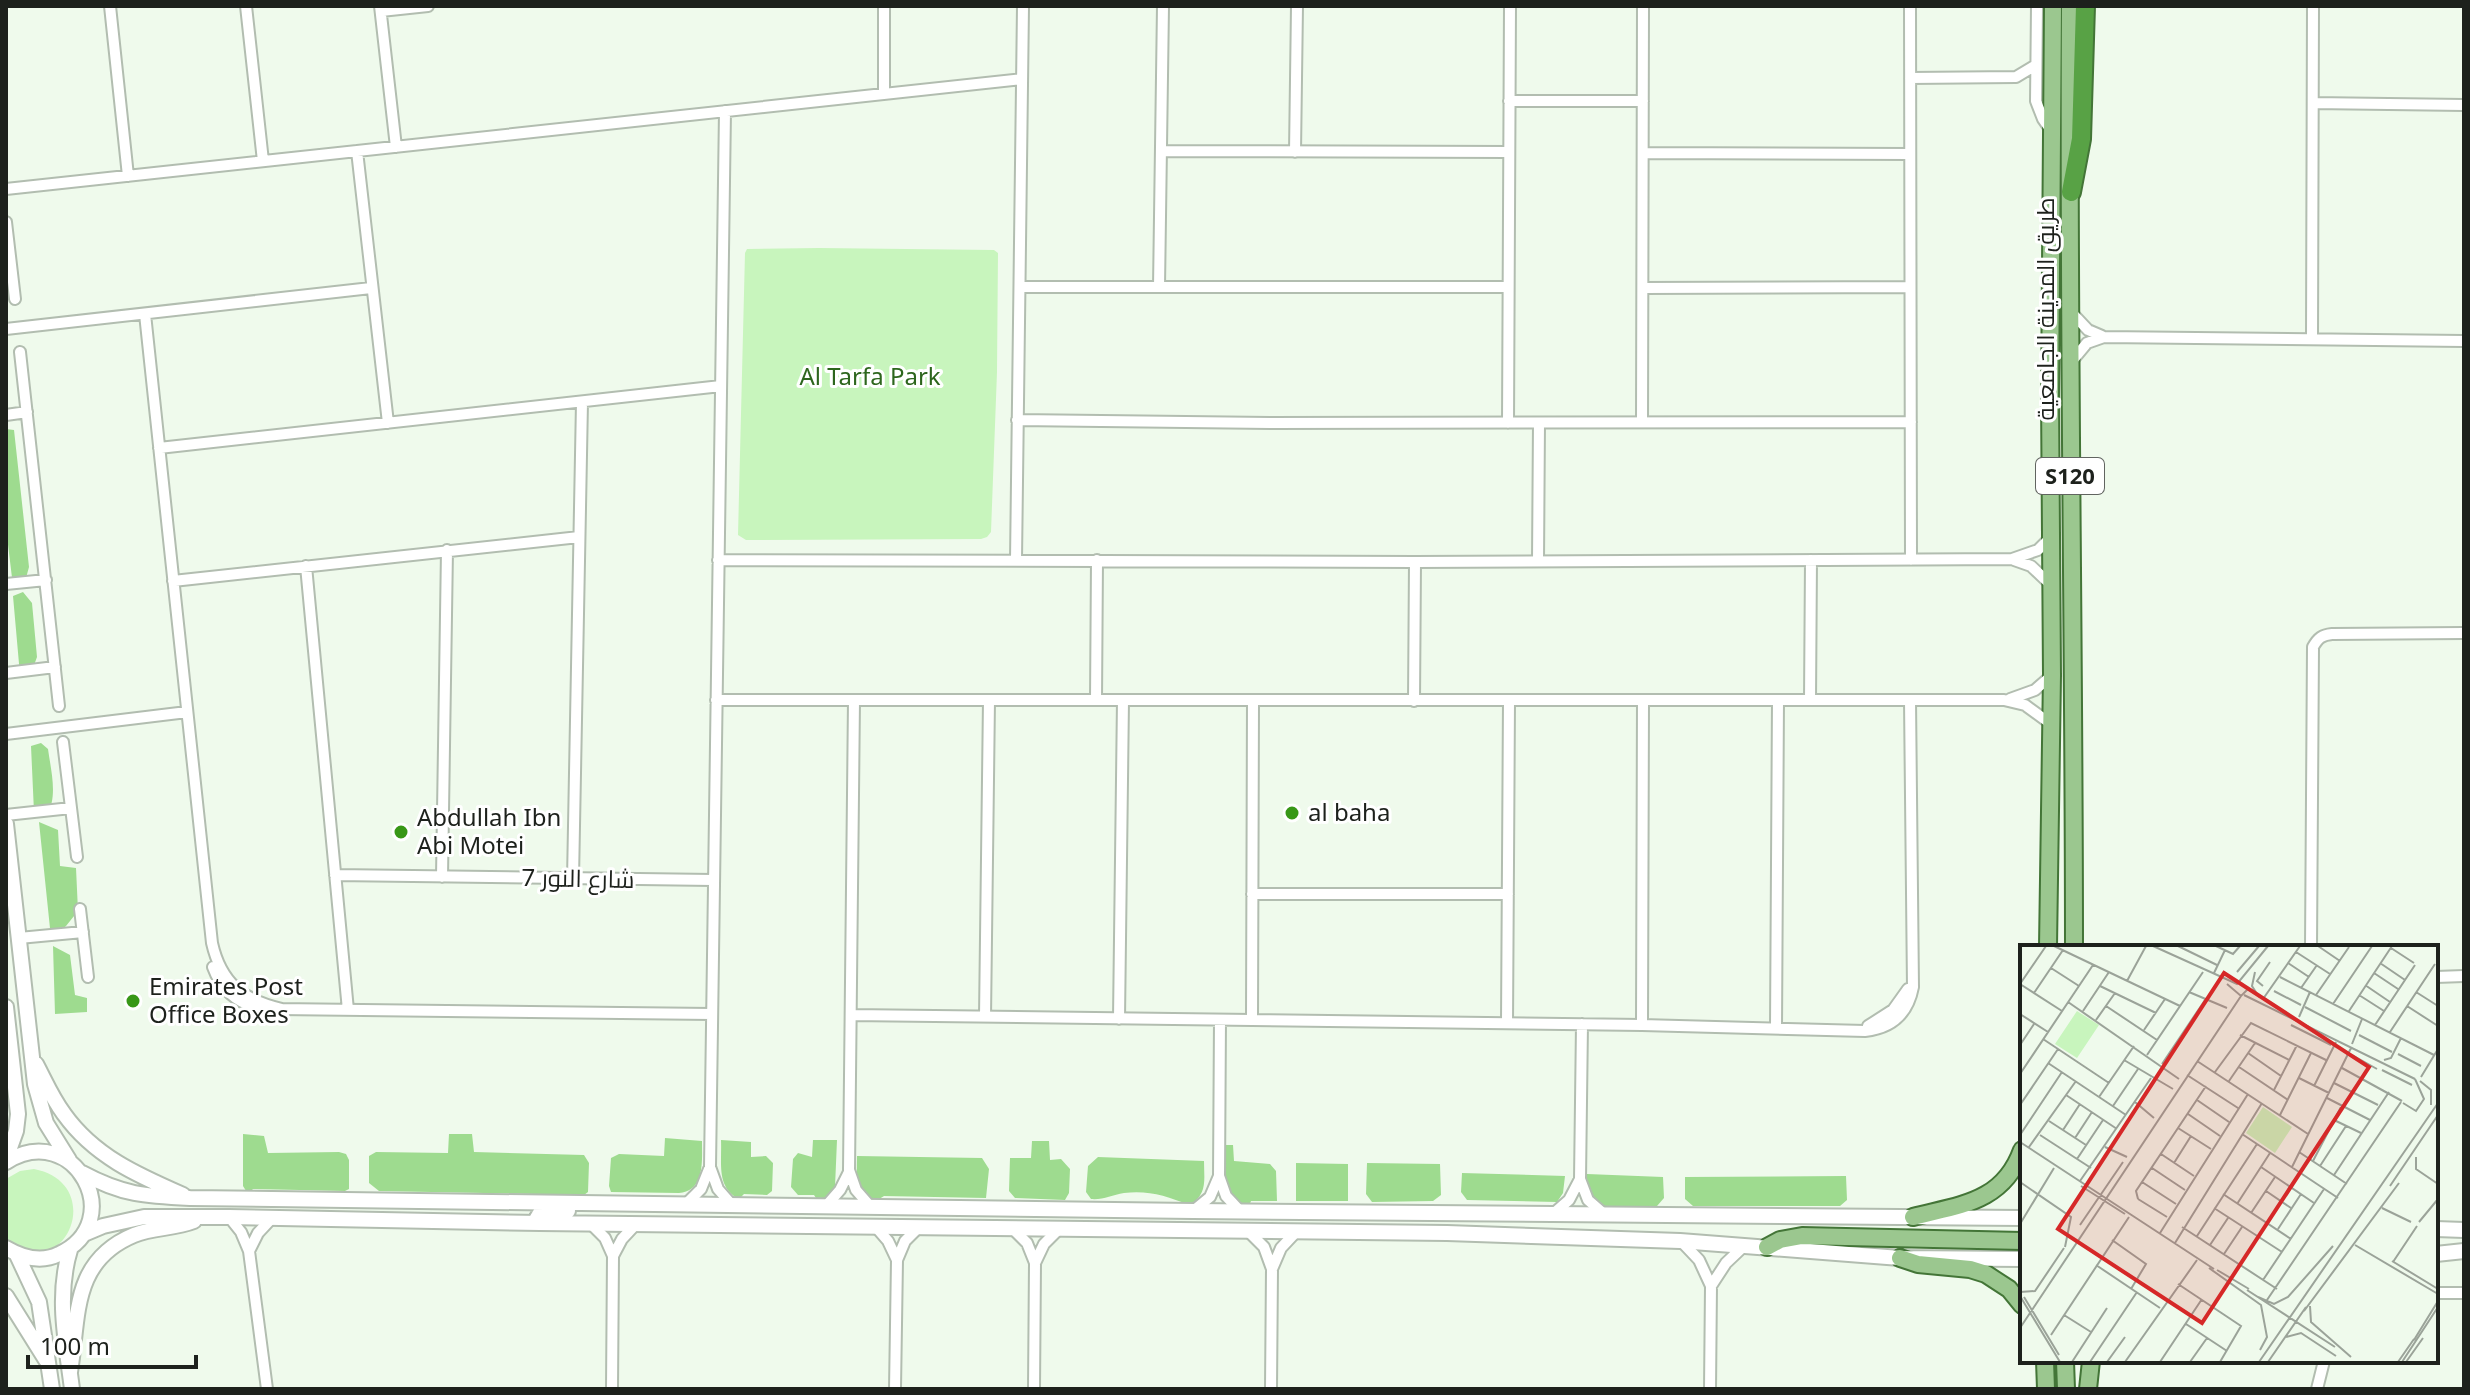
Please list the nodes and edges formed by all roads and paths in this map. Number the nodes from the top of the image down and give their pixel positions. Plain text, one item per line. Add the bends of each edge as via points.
1 (110, 6) edge
2 (246, 6) edge
3 (428, 6) edge
4 (884, 6) edge
5 (1023, 6) edge
6 (1163, 6) edge
7 (1297, 6) edge
8 (1510, 6) edge
9 (1643, 6) edge
10 (1910, 6) edge
11 (2037, 6) edge
12 (2053, 6) edge
13 (2070, 6) edge
14 (2085, 6) edge
15 (2313, 6) edge
16 (380, 8) edge
17 (2036, 65) junction
18 (2016, 77) junction
19 (1910, 78) junction
20 (1022, 79) junction
21 (2036, 91) junction
22 (884, 94) junction
23 (1509, 101) junction
24 (1643, 101) junction
25 (2313, 103) junction
26 (2464, 105) edge
27 (725, 111) junction
28 (2052, 133) junction
29 (396, 147) junction
30 (357, 151) junction
31 (1162, 151) junction
32 (1295, 152) junction
33 (1509, 152) junction
34 (1643, 153) junction
35 (1910, 154) junction
36 (263, 161) junction
37 (128, 176) junction
38 (6, 189) edge
39 (2071, 192) junction
40 (6, 222) edge
41 (8, 262) edge
42 (1020, 287) junction
43 (1159, 287) junction
44 (1508, 287) junction
45 (1910, 287) junction
46 (371, 288) junction
47 (1643, 288) junction
48 (15, 299) dead end
49 (2070, 310) junction
50 (145, 314) junction
51 (6, 329) edge
52 (2104, 337) junction
53 (2312, 339) junction
54 (2464, 341) edge
55 (20, 352) dead end
56 (2070, 364) junction
57 (721, 386) junction
58 (582, 402) junction
59 (27, 412) junction
60 (6, 415) edge
61 (1017, 420) junction
62 (1642, 422) junction
63 (1911, 422) junction
64 (388, 423) junction
65 (1508, 423) junction
66 (1539, 423) junction
67 (159, 448) junction
68 (579, 537) junction
69 (2051, 537) junction
70 (447, 550) junction
71 (2012, 559) junction
72 (718, 560) junction
73 (1016, 560) junction
74 (1097, 560) junction
75 (1811, 560) junction
76 (1911, 560) junction
77 (1538, 561) junction
78 (1415, 562) junction
79 (306, 566) junction
80 (46, 580) junction
81 (173, 581) junction
82 (6, 584) edge
83 (2052, 588) junction
84 (2464, 633) edge
85 (55, 667) junction
86 (6, 673) edge
87 (2052, 675) junction
88 (716, 700) junction
89 (854, 700) junction
90 (989, 700) junction
91 (1096, 700) junction
92 (1123, 700) junction
93 (1643, 700) junction
94 (1778, 700) junction
95 (1810, 700) junction
96 (1910, 700) junction
97 (2004, 700) junction
98 (1253, 701) junction
99 (1414, 701) junction
100 (1509, 701) junction
101 (59, 706) dead end
102 (187, 712) junction
103 (2052, 726) junction
104 (6, 734) edge
105 (63, 742) dead end
106 (71, 808) junction
107 (6, 815) edge
108 (6, 824) edge
109 (77, 857) dead end
110 (335, 875) junction
111 (442, 877) junction
112 (573, 879) junction
113 (713, 880) junction
114 (1252, 894) junction
115 (1508, 894) junction
116 (80, 909) dead end
117 (83, 932) junction
118 (19, 938) junction
119 (2048, 945) edge
120 (2074, 945) edge
121 (2311, 945) edge
122 (2464, 976) edge
123 (88, 977) dead end
124 (2438, 977) edge
125 (6, 1007) edge
126 (348, 1010) junction
127 (6, 1013) edge
128 (712, 1014) junction
129 (851, 1015) junction
130 (985, 1017) junction
131 (1119, 1019) junction
132 (1220, 1020) junction
133 (1252, 1020) junction
134 (1507, 1023) junction
135 (1582, 1024) junction
136 (1642, 1025) junction
137 (1776, 1027) junction
138 (10, 1046) junction
139 (32, 1056) junction
140 (6, 1065) edge
141 (2020, 1154) edge
142 (6, 1160) edge
143 (69, 1160) junction
144 (710, 1167) junction
145 (849, 1170) junction
146 (82, 1173) junction
147 (1219, 1176) junction
148 (1580, 1179) junction
149 (190, 1198) junction
150 (595, 1203) junction
151 (686, 1204) junction
152 (732, 1205) junction
153 (826, 1206) junction
154 (870, 1206) junction
155 (1193, 1211) junction
156 (1240, 1211) junction
157 (1390, 1213) junction
158 (1553, 1214) junction
159 (1604, 1214) junction
160 (202, 1217) junction
161 (229, 1217) junction
162 (1913, 1217) junction
163 (272, 1218) junction
164 (2020, 1218) edge
165 (540, 1223) junction
166 (591, 1224) junction
167 (636, 1224) junction
168 (875, 1226) junction
169 (919, 1227) junction
170 (1012, 1228) junction
171 (1059, 1228) junction
172 (2438, 1229) edge
173 (2462, 1230) edge
174 (1248, 1231) junction
175 (1312, 1231) junction
176 (1296, 1232) junction
177 (84, 1234) junction
178 (1680, 1241) junction
179 (2020, 1241) edge
180 (1746, 1244) junction
181 (1767, 1247) junction
182 (70, 1250) junction
183 (12, 1251) edge
184 (249, 1251) junction
185 (2441, 1253) edge
186 (2464, 1253) edge
187 (613, 1256) junction
188 (1900, 1258) junction
189 (2020, 1259) edge
190 (897, 1260) junction
191 (1035, 1263) junction
192 (1272, 1269) junction
193 (1711, 1286) junction
194 (2438, 1293) edge
195 (2464, 1293) edge
196 (6, 1296) edge
197 (2020, 1303) edge
198 (2039, 1363) edge
199 (2045, 1363) edge
200 (2065, 1363) edge
201 (2079, 1363) edge
202 (2091, 1363) edge
203 (2324, 1363) edge
204 (49, 1366) junction
205 (70, 1372) junction
206 (2046, 1385) edge
207 (52, 1389) edge
208 (72, 1389) edge
209 (267, 1389) edge
210 (612, 1389) edge
211 (895, 1389) edge
212 (1034, 1389) edge
213 (1271, 1389) edge
214 (1710, 1389) edge
215 (2066, 1389) edge
216 (2078, 1389) edge
217 (2088, 1389) edge
218 (2317, 1389) edge

1 - 37 street
2 - 36 street
3 - 16 street
4 - 22 street
5 - 20 street
6 - 31 street
7 - 32 street
8 - 23 street
9 - 24 street
10 - 19 street
11 - 17 street
12 - 28 main road, طريق المدينة الجامعية / S120
13 - 39 main road, طريق المدينة الجامعية / S120
14 - 39 highway via 2081,139
15 - 25 street
16 - 29 street
17 - 18 street
17 - 21 street
18 - 19 street
18 - 21 street
19 - 35 street
20 - 22 street
20 - 42 street
21 - 28 street
22 - 27 street
23 - 24 street
23 - 33 street
24 - 34 street
25 - 26 street
25 - 53 street
27 - 29 street
27 - 57 street
28 - 69 main road, طريق المدينة الجامعية / S120
29 - 30 street
30 - 36 street
30 - 46 street
31 - 32 street
31 - 43 street
32 - 33 street
33 - 44 street
34 - 35 street
34 - 47 street
35 - 45 street
36 - 37 street
37 - 38 street
39 - 49 main road, طريق المدينة الجامعية / S120
40 - 41 street
41 - 48 street
42 - 43 street
42 - 61 street
43 - 44 street
44 - 65 street
45 - 47 street
45 - 63 street
46 - 50 street
46 - 64 street
47 - 62 street
49 - 52 street via 2080,324
49 - 56 main road, طريق المدينة الجامعية / S120
50 - 51 street
50 - 67 street
52 - 53 street
52 - 56 street via 2087,343
53 - 54 street
55 - 59 street
56 - 120 main road, طريق المدينة الجامعية / S120
57 - 58 street
57 - 72 street
58 - 64 street
58 - 68 street
59 - 60 street
59 - 80 street
61 - 65 street
61 - 73 street
62 - 63 street
62 - 66 street
63 - 76 street
64 - 67 street
65 - 66 street
66 - 77 street
67 - 81 street
68 - 70 street
68 - 112 street
69 - 71 street via 2038,550
69 - 83 main road, طريق المدينة الجامعية / S120
70 - 79 street
70 - 111 street
71 - 76 street
71 - 83 street via 2031,566
72 - 73 street
72 - 88 street
73 - 74 street
74 - 78 street
74 - 91 street
75 - 76 street
75 - 77 street
75 - 95 street
77 - 78 street
78 - 99 street
79 - 81 street
79 - 110 street
80 - 82 street
80 - 85 street
81 - 102 street
83 - 87 main road, طريق المدينة الجامعية / S120
84 - 121 street via 2332,634 2323,635 2313,647
85 - 86 street
85 - 101 street
87 - 97 street via 2035,690
87 - 103 main road, طريق المدينة الجامعية / S120
88 - 89 street
88 - 113 street
89 - 90 street
89 - 129 street
90 - 91 street
90 - 130 street
91 - 92 street
92 - 98 street
92 - 131 street
93 - 94 street
93 - 100 street
93 - 136 street
94 - 95 street
94 - 137 street
95 - 96 street
96 - 97 street
96 - 137 street via 1911,996 1903,1014 1881,1028
97 - 103 street via 2025,705
98 - 99 street
98 - 114 street
99 - 100 street
100 - 115 street
102 - 104 street
102 - 126 street via 213,969 225,989 254,1007
103 - 119 main road, طريق المدينة الجامعية / S120
105 - 106 street
106 - 107 street
106 - 109 street
108 - 118 main road
110 - 111 street, شارع النور 7
110 - 126 street
111 - 112 street, شارع النور 7
112 - 113 street, شارع النور 7
113 - 128 street
114 - 115 street
114 - 133 street
115 - 134 street
116 - 117 street
117 - 118 street
117 - 123 street
118 - 139 main road
122 - 124 street
125 - 127 main road
126 - 128 street
127 - 138 main road
128 - 144 street
129 - 130 street
129 - 145 street
130 - 131 street
131 - 132 street
132 - 133 street
132 - 147 street
133 - 134 street
134 - 135 street
135 - 136 street
135 - 148 street
136 - 137 street
138 - 140 main road
138 - 142 main road via 18,1114
139 - 143 main road via 39,1104
139 - 149 main road via 64,1115 97,1150 137,1176
141 - 162 main road via 2005,1180 1981,1199
142 - 143 main road via 43,1151
143 - 146 main road
144 - 151 street via 701,1189
144 - 152 street via 718,1189
145 - 153 street
145 - 154 street via 856,1190
146 - 149 main road via 130,1194
146 - 177 main road via 92,1203
147 - 155 street via 1210,1197
147 - 156 street via 1226,1196
148 - 158 street via 1569,1200
148 - 159 street via 1588,1200
149 - 150 main road
150 - 151 main road
150 - 165 main road via 575,1211 540,1213
151 - 152 main road
152 - 153 main road
153 - 154 main road
154 - 155 main road
155 - 156 main road
156 - 157 main road
157 - 158 main road
157 - 175 main road via 1381,1223 1329,1224
158 - 159 main road
159 - 162 main road
160 - 161 main road
160 - 177 main road via 121,1220
160 - 205 main road via 137,1234 99,1259 78,1301
161 - 163 main road
161 - 184 street
162 - 164 main road
163 - 165 main road
163 - 184 street
165 - 166 main road
166 - 167 main road
166 - 187 street
167 - 168 main road
167 - 187 street
168 - 169 main road
168 - 190 street
169 - 170 main road
169 - 190 street
170 - 171 main road
170 - 191 street via 1027,1243
171 - 174 main road
171 - 191 street
172 - 173 main road
174 - 176 main road
174 - 192 street via 1264,1247
175 - 176 main road
175 - 178 main road
176 - 192 street
177 - 182 main road
178 - 180 main road
178 - 193 street via 1699,1260
179 - 181 main road via 1802,1236
180 - 181 main road
180 - 193 street
181 - 188 main road
182 - 183 main road via 35,1259
182 - 205 main road via 62,1301
183 - 204 main road via 39,1302
184 - 209 street
185 - 186 main road
187 - 210 street
188 - 189 main road
188 - 197 main road via 1986,1274
190 - 211 street
191 - 212 street
192 - 213 street
193 - 214 street
194 - 195 street
196 - 204 main road
198 - 206 main road
199 - 206 main road
200 - 215 main road
201 - 216 main road
202 - 217 main road
203 - 218 street
204 - 207 main road
205 - 208 main road

